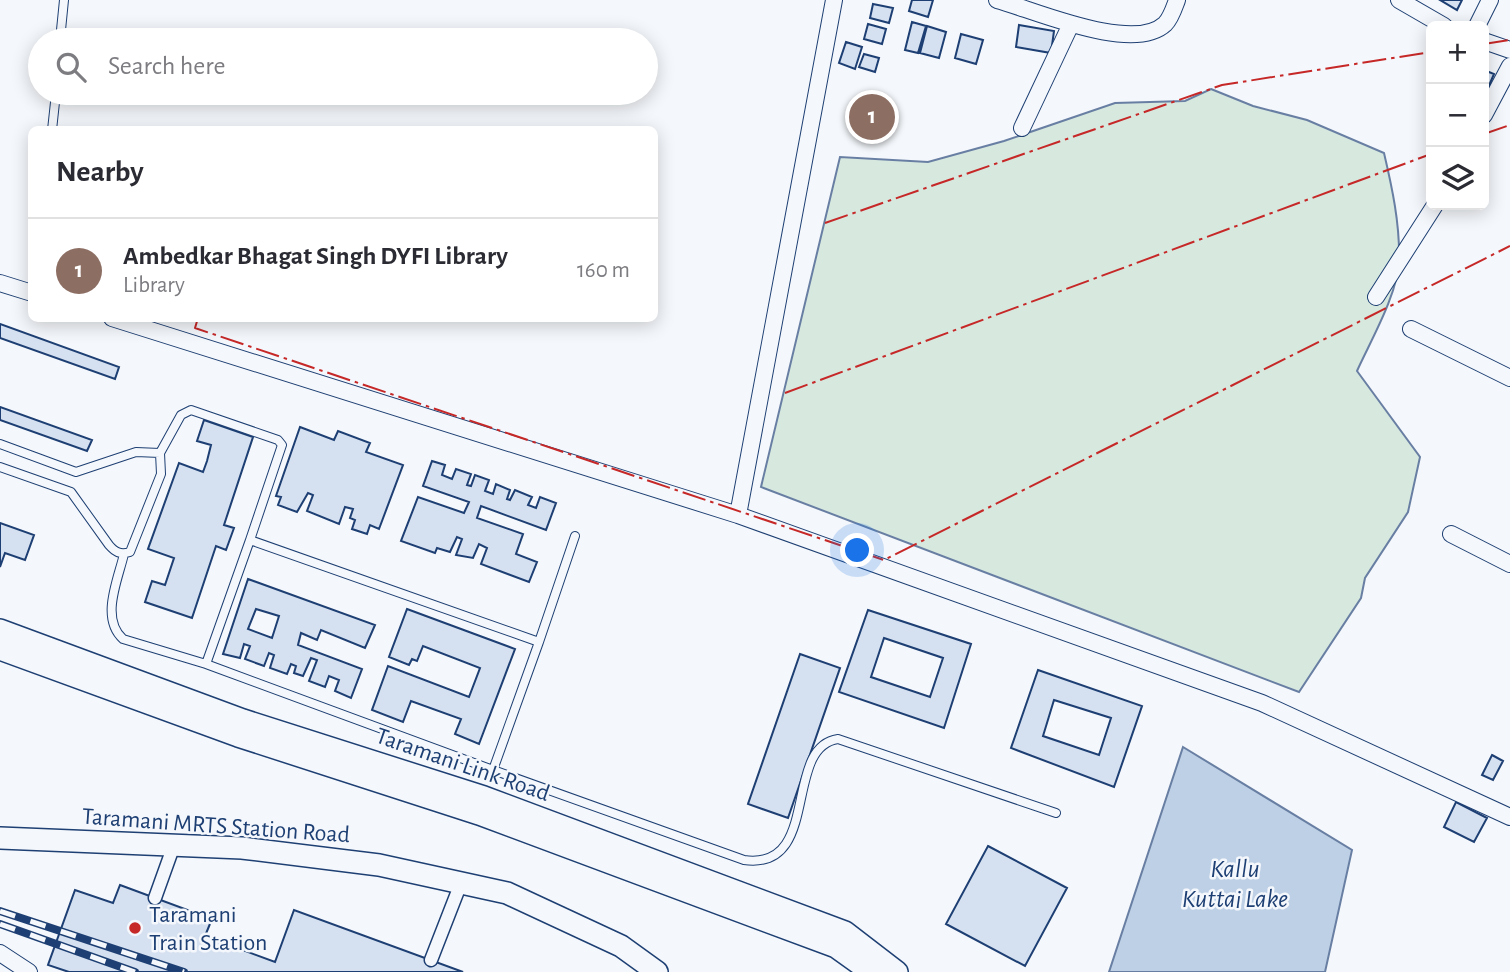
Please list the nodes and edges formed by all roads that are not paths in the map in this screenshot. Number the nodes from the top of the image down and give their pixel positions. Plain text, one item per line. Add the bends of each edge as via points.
1 (64, 0) edge
2 (834, 0) edge
3 (997, 0) edge
4 (1177, 0) edge
5 (1400, 0) edge
6 (1490, 0) edge
7 (1436, 21) edge
8 (1480, 21) edge
9 (1071, 24) junction
10 (61, 28) edge
11 (1489, 43) edge
12 (1510, 50) edge
13 (1510, 66) edge
14 (54, 105) edge
15 (1489, 106) edge
16 (52, 126) edge
17 (1022, 128) dead end
18 (1432, 210) edge
19 (0, 283) edge
20 (28, 292) edge
21 (1376, 296) dead end
22 (125, 322) edge
23 (1411, 329) dead end
24 (1510, 379) edge
25 (0, 444) edge
26 (160, 453) junction
27 (0, 467) edge
28 (738, 515) junction
29 (1451, 534) dead end
30 (575, 536) dead end
31 (250, 540) junction
32 (124, 554) junction
33 (1509, 561) edge
34 (0, 630) edge
35 (539, 642) junction
36 (0, 649) edge
37 (206, 664) junction
38 (493, 770) junction
39 (1056, 813) dead end
40 (1510, 817) edge
41 (0, 838) edge
42 (174, 845) junction
43 (461, 883) junction
44 (155, 898) dead end
45 (0, 953) edge
46 (431, 960) dead end
47 (20, 970) edge
48 (657, 972) edge
49 (871, 972) edge
50 (897, 972) edge

1 - 10 lane
2 - 28 street
3 - 9 street
4 - 9 street via 1168,22 1135,36
5 - 7 street
6 - 8 street
9 - 17 street
11 - 12 street
13 - 15 street
14 - 16 lane
18 - 21 street
19 - 20 street
22 - 28 street
23 - 24 street
25 - 26 lane via 76,472 136,452
26 - 31 lane via 181,415 191,410 281,442
26 - 32 lane via 161,474 130,552
27 - 32 lane via 71,492 109,545
28 - 40 street via 1262,702
29 - 33 street
30 - 35 lane
31 - 35 lane
31 - 37 lane
32 - 37 lane via 110,612 115,632 123,639
34 - 50 street, Taramani Link Road via 243,720 484,797 845,932
35 - 38 lane
36 - 49 street, Taramani Link Road via 238,736 479,814 836,947
37 - 38 lane
38 - 39 lane via 762,863 773,859 786,843 815,755 829,740 838,738
41 - 42 street, Taramani MRTS Station Road
42 - 43 street, Taramani MRTS Station Road via 242,848 379,865
42 - 44 street
43 - 46 street
43 - 48 street, Taramani MRTS Station Road via 507,893 621,946
45 - 47 street

